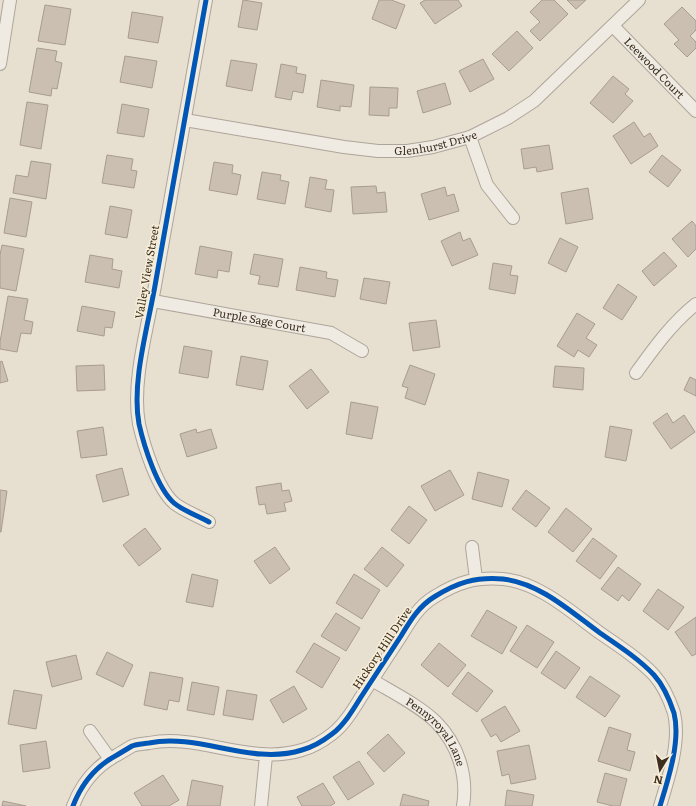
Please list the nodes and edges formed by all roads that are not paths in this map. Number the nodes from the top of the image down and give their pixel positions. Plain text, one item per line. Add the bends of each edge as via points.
1 (10, 0) edge
2 (206, 0) edge
3 (639, 0) edge
4 (613, 26) junction
5 (0, 64) edge
6 (696, 111) edge
7 (185, 120) junction
8 (470, 137) junction
9 (513, 218) dead end
10 (152, 302) junction
11 (696, 304) edge
12 (362, 351) dead end
13 (636, 373) dead end
14 (209, 522) dead end
15 (472, 547) dead end
16 (476, 579) junction
17 (372, 680) junction
18 (90, 731) dead end
19 (266, 756) junction
20 (110, 759) junction
21 (73, 806) edge
22 (261, 806) edge
23 (463, 806) edge
24 (660, 806) edge

1 - 5 street
2 - 7 street, Valley View Street
3 - 4 street, Glenhurst Drive
4 - 6 street, Leewood Court
4 - 8 street, Glenhurst Drive via 534,101 508,118
7 - 8 street, Glenhurst Drive via 378,151 433,147
7 - 10 street, Valley View Street
8 - 9 street via 487,185
10 - 12 street, Purple Sage Court via 331,334
10 - 14 street, Valley View Street via 140,365 137,397 145,447 163,488 174,503
11 - 13 street via 656,346
15 - 16 street
16 - 17 street, Hickory Hill Drive via 431,598 415,613
16 - 24 street, Hickory Hill Drive via 505,580 530,587 551,597 638,660 656,677 668,697 674,715 675,734 669,778
17 - 19 street, Hickory Hill Drive via 334,733 302,750
17 - 23 street, Pennyroyal Lane via 424,712 445,733 460,762 464,780
18 - 20 street
19 - 20 street, Hickory Hill Drive via 179,741 133,746
19 - 22 street
20 - 21 street, Hickory Hill Drive via 92,774 78,793

